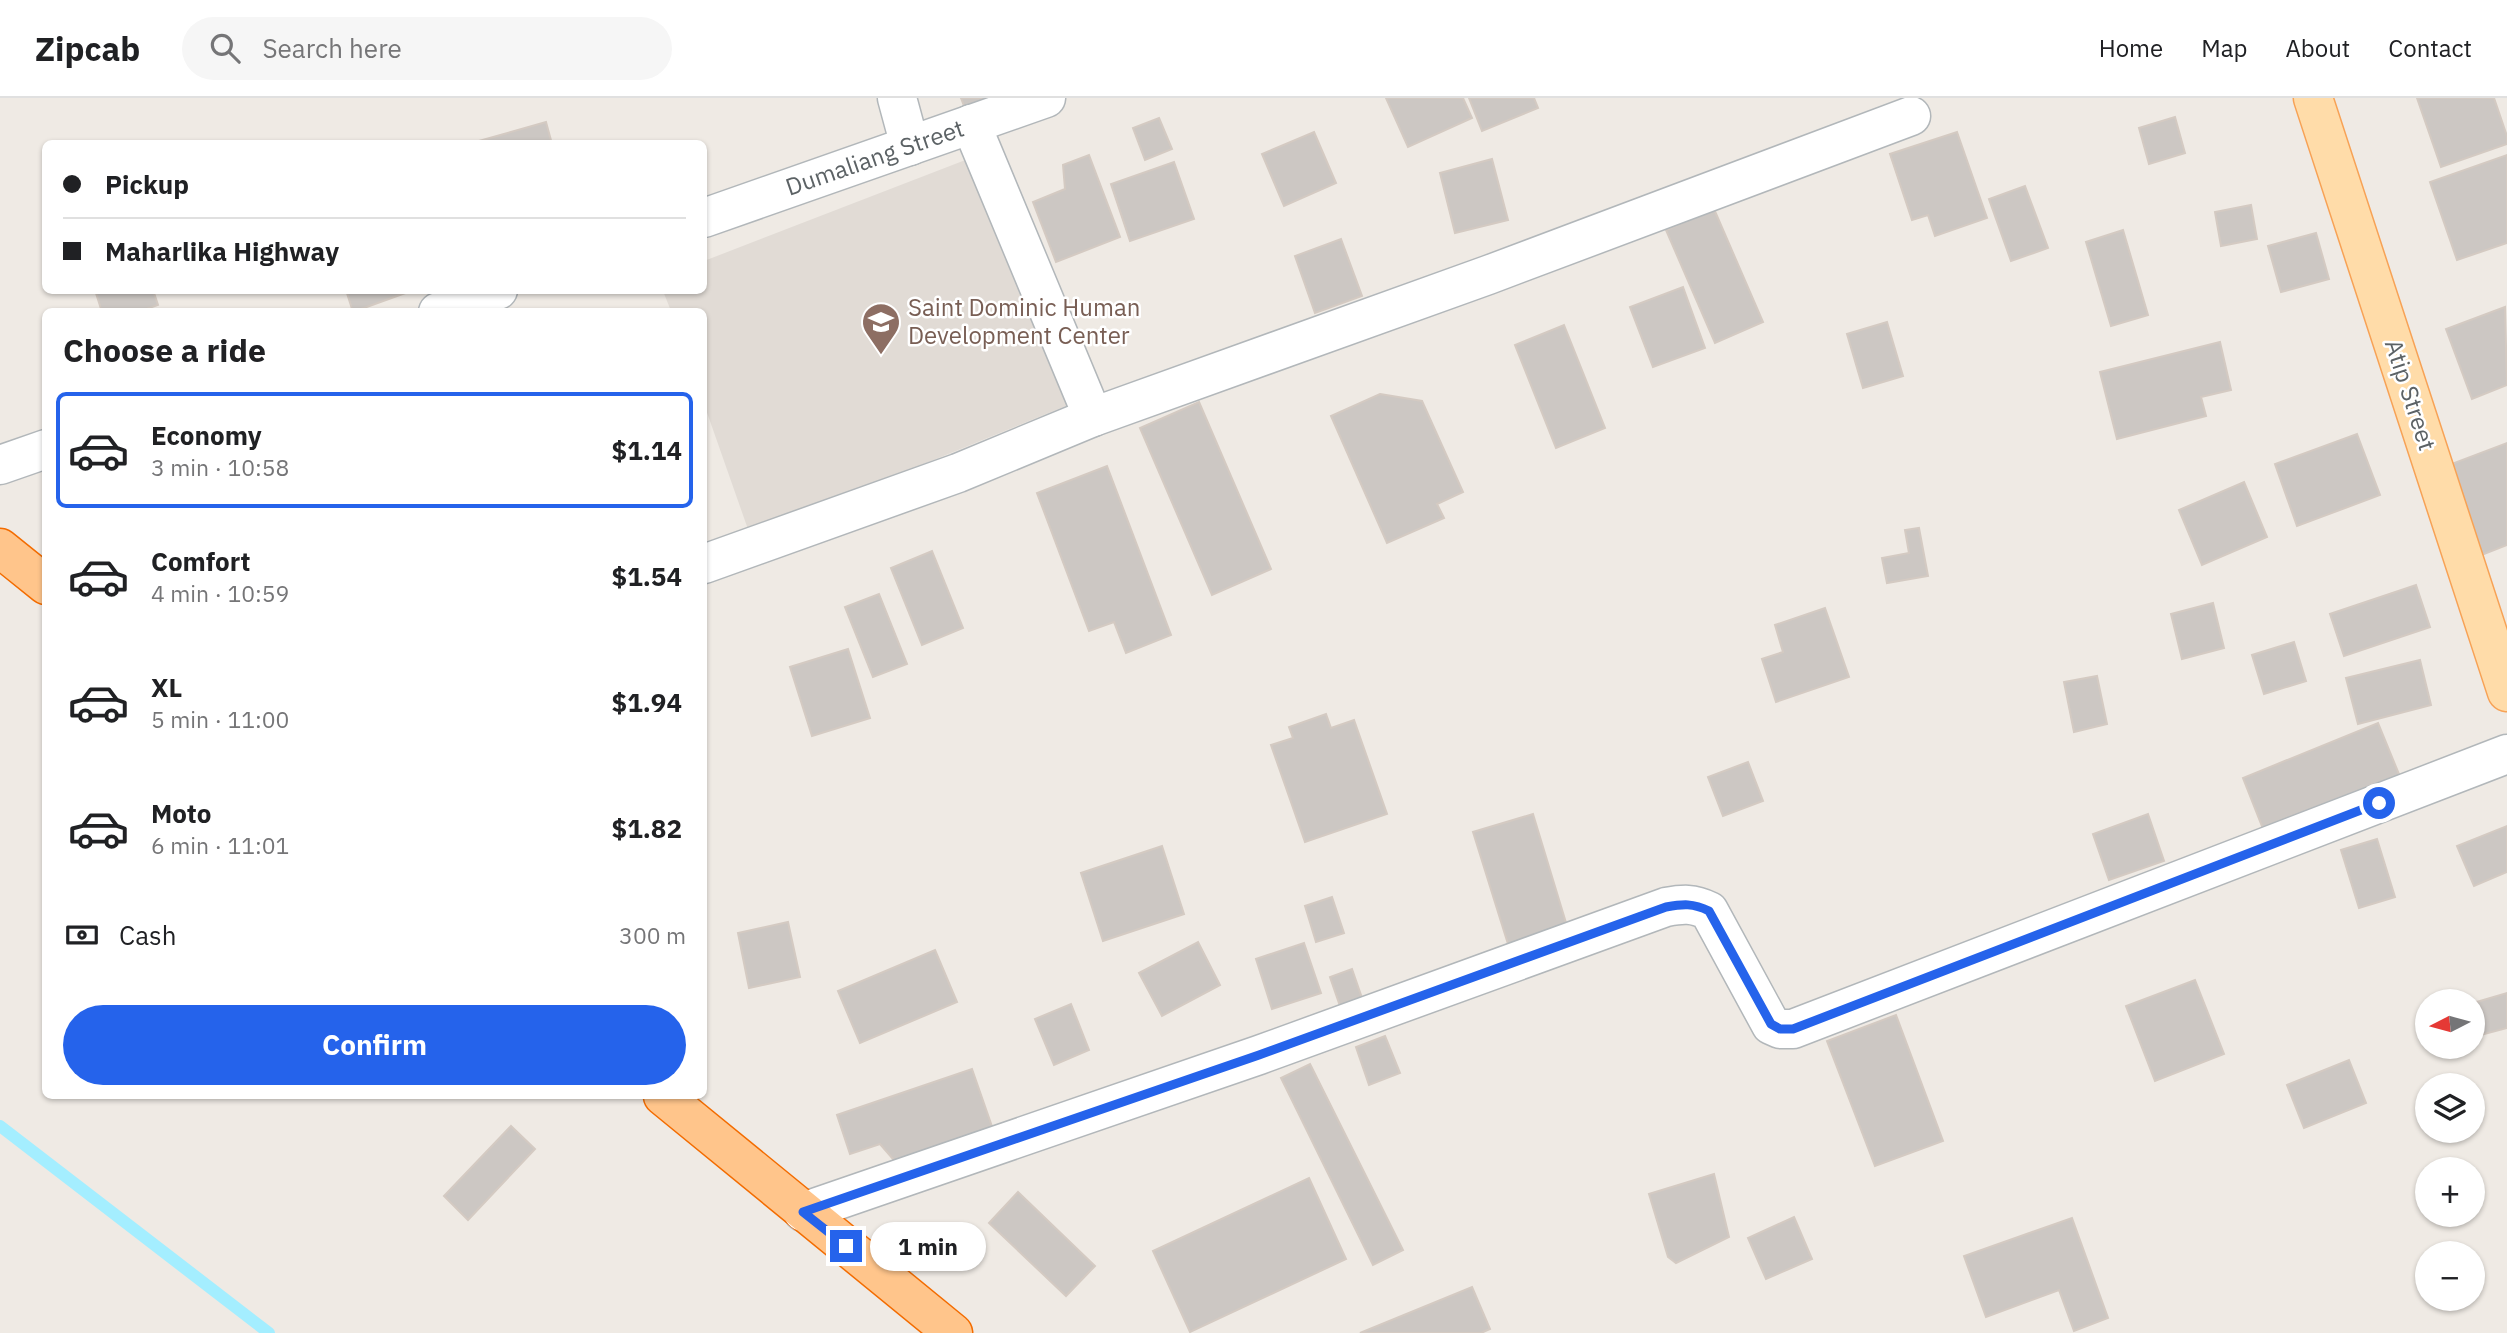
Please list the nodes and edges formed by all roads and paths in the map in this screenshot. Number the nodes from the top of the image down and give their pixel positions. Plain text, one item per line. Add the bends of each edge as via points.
1 (897, 98) edge
2 (1046, 98) edge
3 (2313, 98) edge
4 (1911, 116) dead end
5 (971, 124) junction
6 (911, 146) junction
7 (707, 217) edge
8 (487, 294) edge
9 (449, 308) edge
10 (1093, 417) junction
11 (42, 450) edge
12 (0, 465) edge
13 (0, 548) edge
14 (707, 563) edge
15 (42, 582) edge
16 (2507, 692) edge
17 (2507, 754) edge
18 (667, 1099) edge
19 (803, 1212) junction
20 (953, 1333) edge

1 - 6 street
2 - 5 street, Dumaliang Street
3 - 16 main road, Atip Street
4 - 10 street
5 - 6 street, Dumaliang Street
5 - 10 street
6 - 7 street, Dumaliang Street
8 - 9 street
10 - 14 street via 958,473
11 - 12 street
13 - 15 highway
17 - 19 street via 1793,1029 1771,1024 1709,911 1696,904 1682,904
18 - 19 highway
19 - 20 highway

